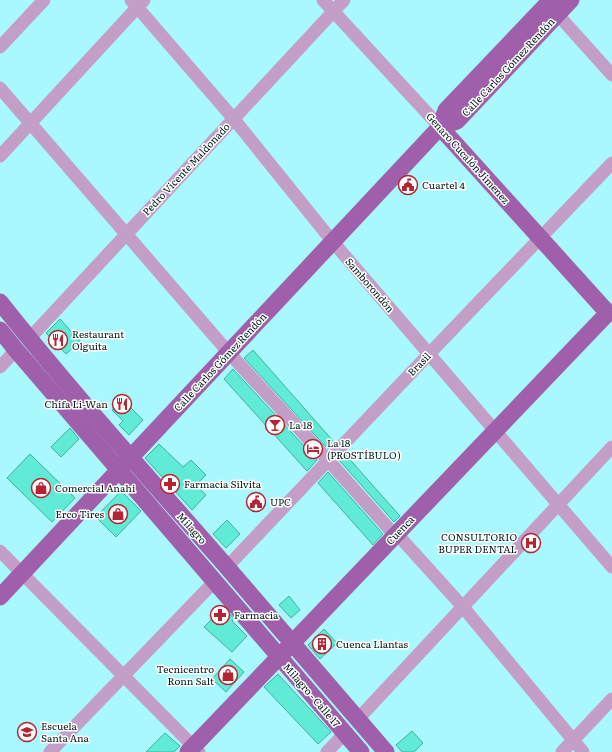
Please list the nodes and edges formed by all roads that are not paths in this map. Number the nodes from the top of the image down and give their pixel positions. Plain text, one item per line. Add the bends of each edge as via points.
1 (44, 0) edge
2 (323, 0) edge
3 (344, 0) edge
4 (570, 0) edge
5 (137, 2) edge
6 (550, 4) edge
7 (333, 11) junction
8 (0, 47) edge
9 (612, 75) edge
10 (0, 88) edge
11 (233, 118) junction
12 (30, 123) junction
13 (440, 127) junction
14 (0, 156) edge
15 (612, 163) edge
16 (126, 234) junction
17 (540, 238) junction
18 (333, 242) junction
19 (0, 302) edge
20 (611, 313) edge
21 (0, 330) edge
22 (30, 339) junction
23 (16, 350) junction
24 (429, 354) junction
25 (233, 357) junction
26 (0, 367) edge
27 (495, 431) junction
28 (612, 447) edge
29 (328, 460) junction
30 (124, 464) junction
31 (558, 504) junction
32 (394, 532) junction
33 (0, 551) edge
34 (227, 567) junction
35 (612, 567) edge
36 (22, 573) junction
37 (214, 581) junction
38 (0, 597) edge
39 (463, 607) junction
40 (293, 643) junction
41 (280, 658) junction
42 (124, 675) junction
43 (612, 699) edge
44 (358, 719) junction
45 (345, 733) junction
46 (573, 740) junction
47 (194, 750) edge
48 (50, 752) edge
49 (327, 752) edge
50 (361, 752) edge
51 (386, 752) edge
52 (562, 752) edge
53 (583, 752) edge

1 - 8 street
2 - 7 street, Genaro Cucalón Jimenez
3 - 7 street, Pedro Vicente Maldonado
4 - 6 main road, Calle Carlos Gómez Rendón
5 - 11 street, Samborondón
5 - 12 street
6 - 9 street
6 - 13 main road, Calle Carlos Gómez Rendón via 457,121
7 - 11 street, Pedro Vicente Maldonado
7 - 13 street, Genaro Cucalón Jimenez
10 - 12 street
11 - 16 street, Pedro Vicente Maldonado
11 - 18 street, Samborondón
12 - 14 street
12 - 16 street
13 - 17 main road, Genaro Cucalón Jimenez
13 - 18 main road, Calle Carlos Gómez Rendón
15 - 17 street, Brasil
16 - 22 street, Pedro Vicente Maldonado
16 - 25 street
17 - 20 main road, Genaro Cucalón Jimenez
17 - 24 street, Brasil
18 - 24 street, Samborondón
18 - 25 main road, Calle Carlos Gómez Rendón
19 - 22 main road, Milagro
20 - 27 main road, Cuenca
21 - 23 main road, Milagro
22 - 30 main road, Milagro
23 - 26 street
23 - 30 main road, Milagro
24 - 27 street, Samborondón
24 - 29 street, Brasil
25 - 29 street
25 - 30 main road, Calle Carlos Gómez Rendón
27 - 31 street, Samborondón
27 - 32 main road, Cuenca
28 - 31 street
29 - 32 street
29 - 34 street, Brasil
30 - 34 main road, Milagro
30 - 36 main road, Calle Carlos Gómez Rendón
30 - 37 main road, Milagro
31 - 35 street, Samborondón
31 - 39 street
32 - 39 street
32 - 40 main road, Cuenca
33 - 36 street
34 - 40 main road, Milagro
36 - 38 main road, Calle Carlos Gómez Rendón
36 - 42 street
37 - 41 main road, Milagro
37 - 42 street
39 - 44 street
39 - 46 street
40 - 41 main road, Cuenca
40 - 44 main road, Milagro
41 - 45 main road, Milagro - Calle 17
41 - 47 main road, Cuenca
42 - 47 street
42 - 48 street
43 - 46 street
44 - 51 main road, Milagro
45 - 49 street
45 - 50 main road
46 - 52 street
46 - 53 street

